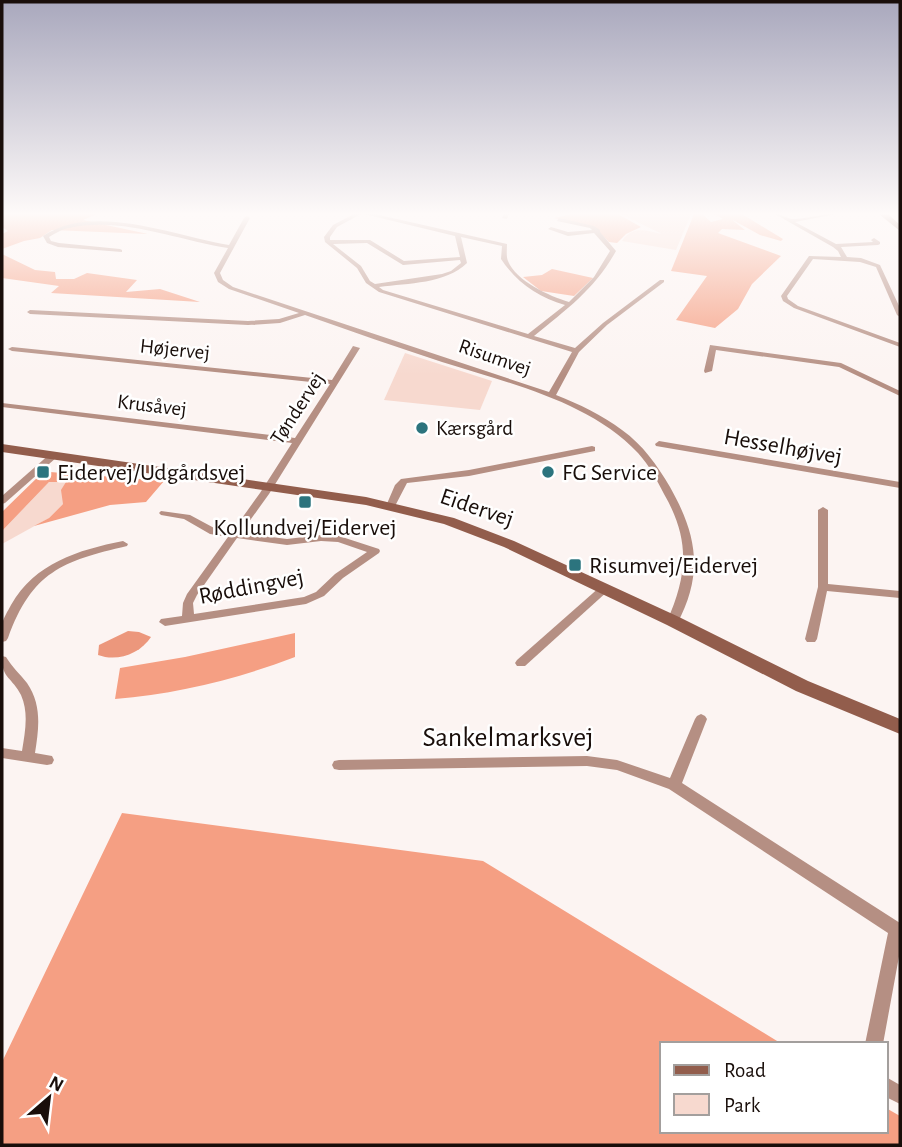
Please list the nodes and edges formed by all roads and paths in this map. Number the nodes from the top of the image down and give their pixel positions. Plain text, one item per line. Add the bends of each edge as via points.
1 (220, 268) edge
2 (359, 268) edge
3 (461, 268) edge
4 (511, 268) edge
5 (605, 268) edge
6 (802, 268) edge
7 (878, 268) edge
8 (662, 281) dead end
9 (374, 286) junction
10 (570, 304) junction
11 (30, 312) dead end
12 (306, 313) junction
13 (900, 315) edge
14 (529, 337) junction
15 (898, 342) edge
16 (356, 348) dead end
17 (12, 349) dead end
18 (576, 351) junction
19 (708, 371) dead end
20 (334, 382) junction
21 (900, 394) edge
22 (551, 396) junction
23 (2, 405) edge
24 (297, 441) junction
25 (659, 444) dead end
26 (2, 448) edge
27 (592, 449) dead end
28 (54, 455) junction
29 (900, 485) edge
30 (268, 486) junction
31 (6, 493) edge
32 (2, 502) edge
33 (391, 506) junction
34 (823, 510) dead end
35 (164, 513) dead end
36 (235, 535) junction
37 (123, 544) dead end
38 (822, 587) junction
39 (605, 588) junction
40 (900, 595) edge
41 (188, 619) junction
42 (673, 621) junction
43 (165, 622) dead end
44 (2, 638) edge
45 (811, 639) dead end
46 (2, 660) edge
47 (522, 663) dead end
48 (701, 719) dead end
49 (900, 727) edge
50 (2, 753) edge
51 (28, 757) junction
52 (47, 760) dead end
53 (339, 765) dead end
54 (674, 785) junction
55 (898, 931) edge
56 (874, 1042) edge

1 - 12 street, Risumvej via 220,281 231,288
2 - 9 street
3 - 9 street
4 - 10 street via 526,285
5 - 10 street
6 - 15 street via 785,300
7 - 13 street
8 - 18 street
9 - 14 street
10 - 14 street
11 - 12 street via 248,324
12 - 22 street, Risumvej
14 - 18 street
16 - 20 street, Tøndervej
17 - 20 street, Højervej
18 - 22 street
19 - 21 street via 713,347 841,365
20 - 24 street, Tøndervej
22 - 42 street, Risumvej via 603,420 639,449 684,521 690,570
23 - 24 street, Krusåvej
24 - 30 street, Tøndervej
25 - 29 street, Hesselhøjvej
26 - 28 street, Eidervej
27 - 33 street via 404,481
28 - 30 street, Eidervej
28 - 31 street
30 - 33 street, Eidervej
30 - 36 street, Røddingvej
31 - 32 street
33 - 39 street, Eidervej via 482,533
34 - 38 street
35 - 36 street, Røddingvej via 187,517 213,532
36 - 41 street, Røddingvej via 192,594
36 - 41 street, Røddingvej via 287,542 339,539 375,551 306,600
37 - 44 street via 72,556 39,575
38 - 40 street
38 - 45 street
39 - 42 street, Eidervej
39 - 47 street
41 - 43 street, Røddingvej
42 - 49 street, Eidervej via 802,686
46 - 51 street via 25,691 31,708
48 - 54 street
50 - 51 street
51 - 52 street
53 - 54 street, Sankelmarksvej via 587,761 617,765
54 - 55 street, Sankelmarksvej
55 - 56 street, Sankelmarksvej

